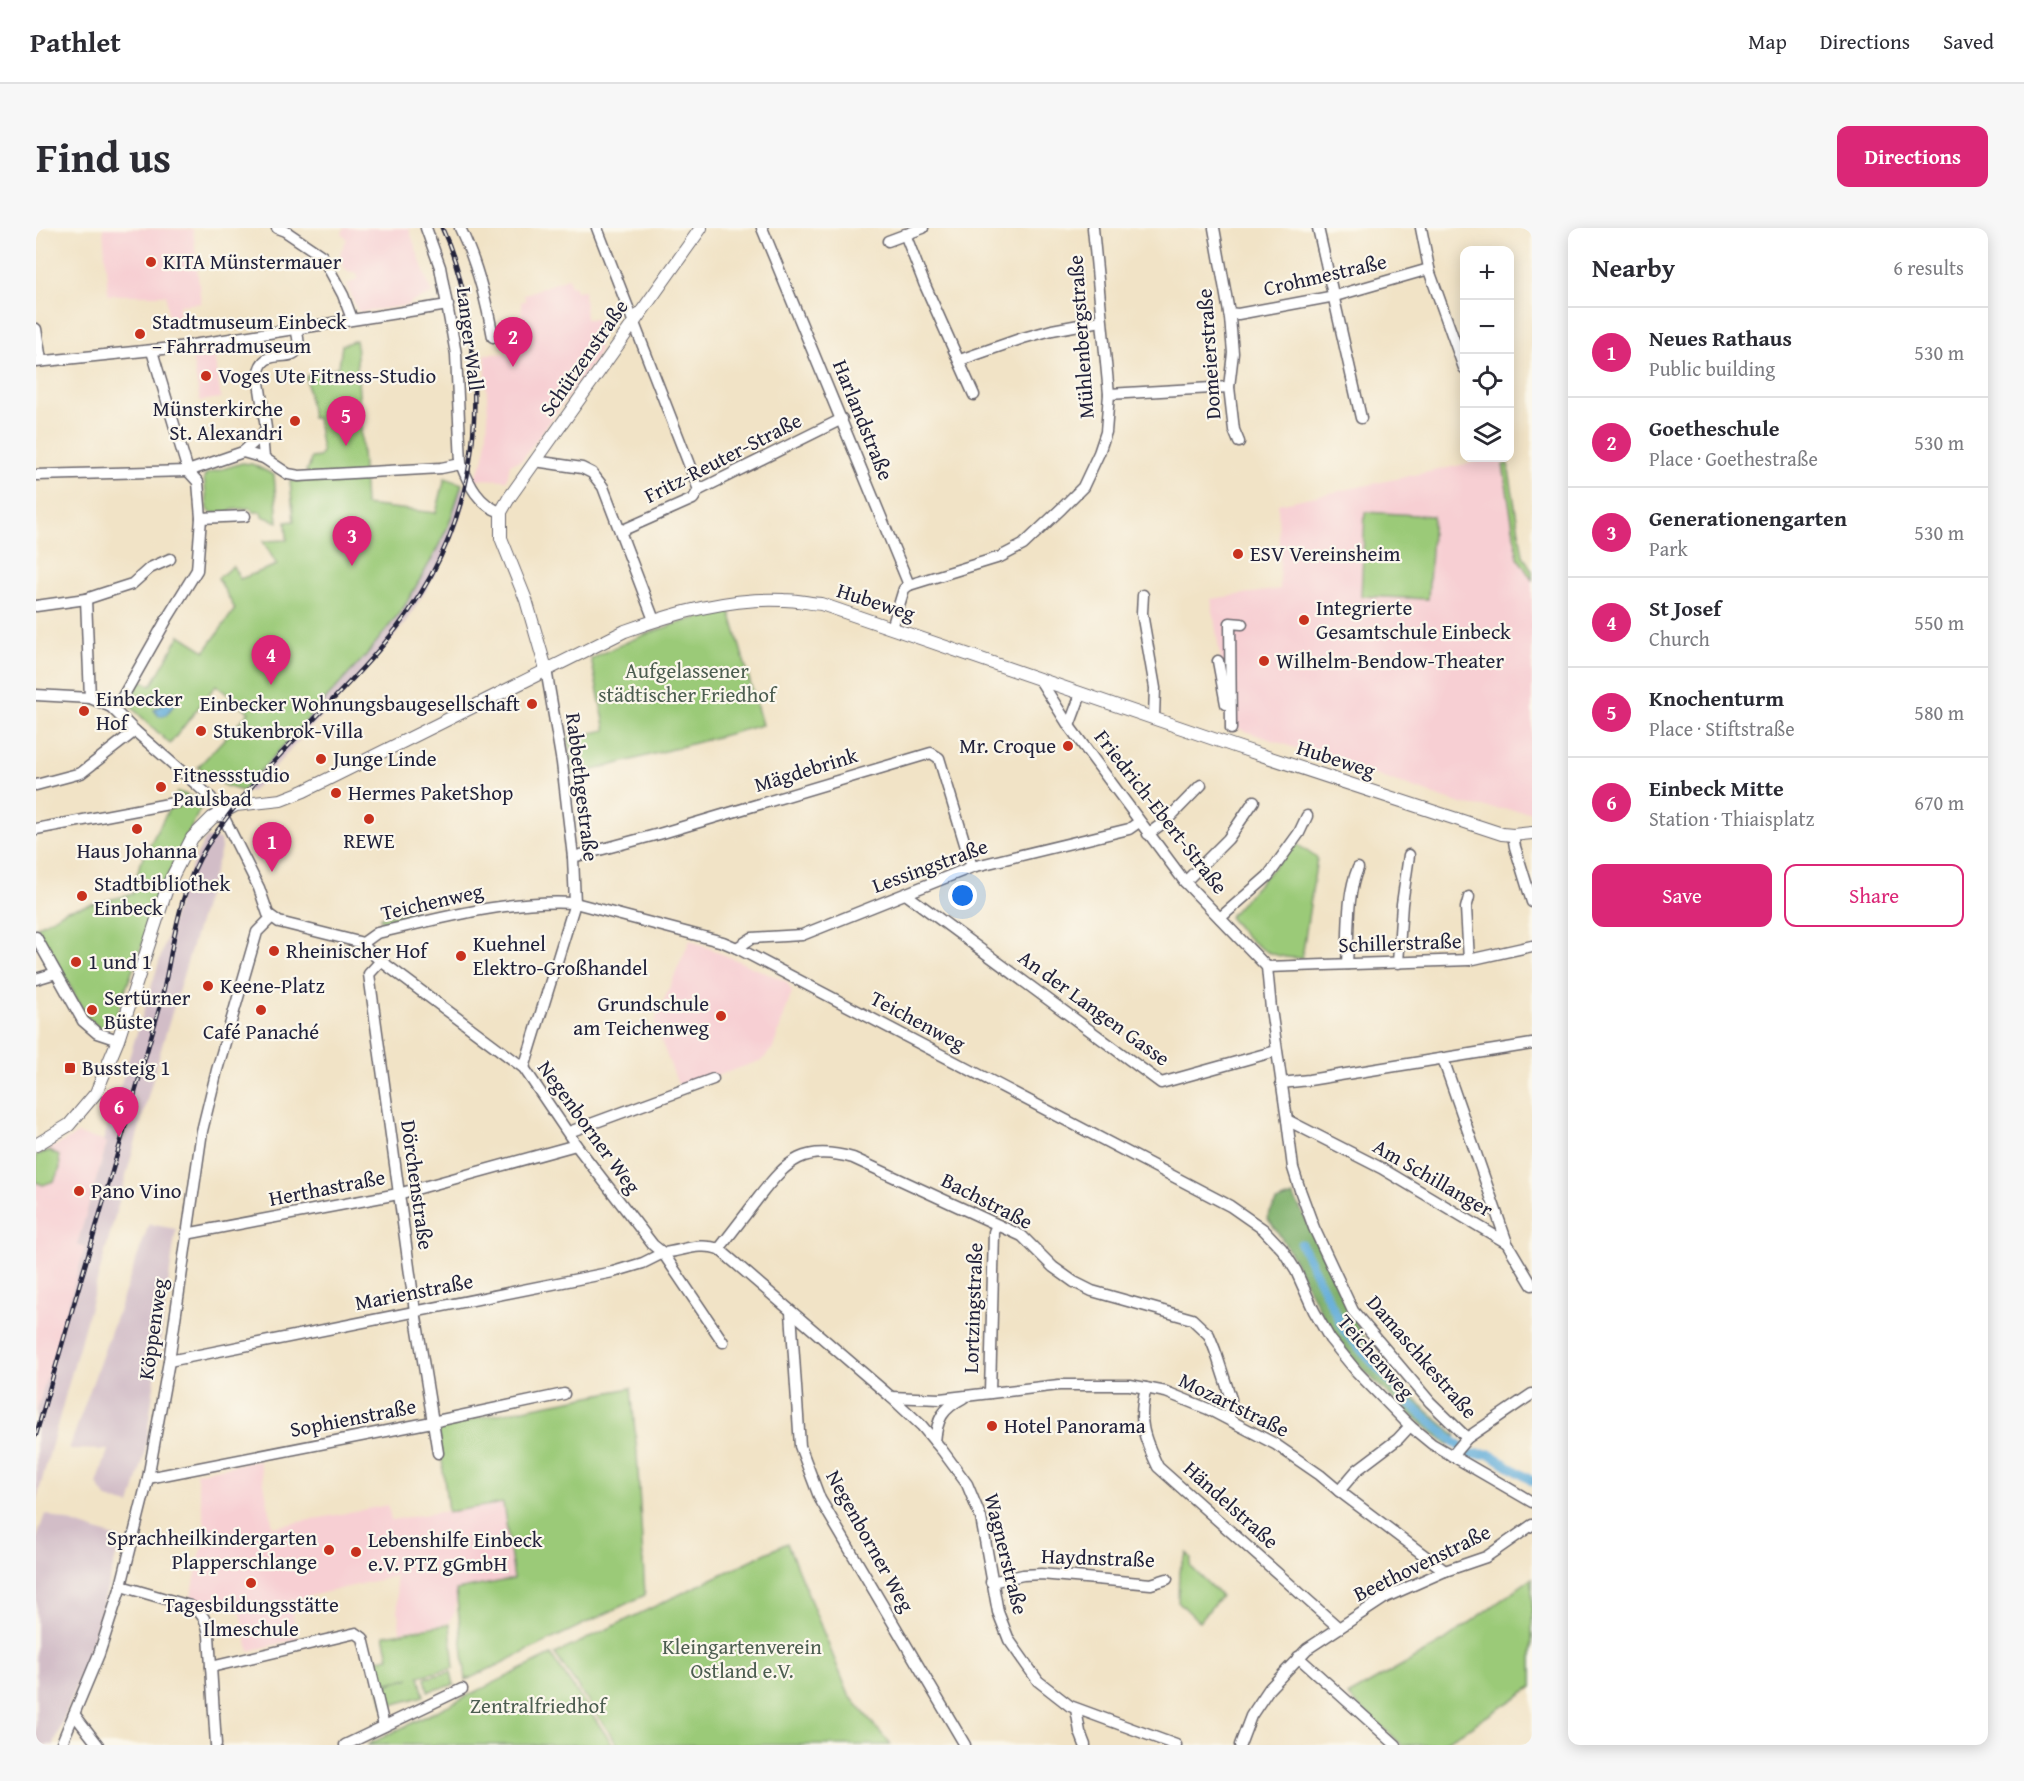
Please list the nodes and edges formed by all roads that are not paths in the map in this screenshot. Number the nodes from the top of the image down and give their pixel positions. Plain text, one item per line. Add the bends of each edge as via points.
1 (426, 228) edge
2 (460, 228) edge
3 (597, 228) edge
4 (701, 228) edge
5 (762, 228) edge
6 (923, 228) edge
7 (1093, 228) edge
8 (1214, 228) edge
9 (1318, 228) edge
10 (1420, 228) edge
11 (283, 229) edge
12 (905, 234) junction
13 (888, 241) dead end
14 (1429, 268) junction
15 (1335, 296) junction
16 (448, 305) junction
17 (1229, 313) junction
18 (352, 319) junction
19 (1101, 321) junction
20 (634, 322) junction
21 (296, 328) junction
22 (36, 329) edge
23 (493, 337) dead end
24 (152, 351) junction
25 (1460, 357) edge
26 (960, 360) junction
27 (39, 361) edge
28 (1229, 387) junction
29 (1108, 394) junction
30 (974, 395) dead end
31 (1361, 418) dead end
32 (842, 419) junction
33 (262, 435) junction
34 (1239, 442) dead end
35 (243, 452) junction
36 (264, 458) junction
37 (535, 461) junction
38 (461, 464) junction
39 (188, 471) junction
40 (36, 475) edge
41 (699, 490) junction
42 (501, 512) junction
43 (245, 516) dead end
44 (201, 518) junction
45 (621, 531) junction
46 (170, 559) dead end
47 (909, 585) junction
48 (1143, 595) dead end
49 (86, 599) junction
50 (36, 606) edge
51 (654, 620) junction
52 (1242, 624) dead end
53 (892, 628) junction
54 (1218, 661) dead end
55 (546, 669) junction
56 (1226, 678) junction
57 (1040, 680) junction
58 (36, 695) edge
59 (1079, 697) junction
60 (90, 698) junction
61 (111, 707) junction
62 (1154, 717) junction
63 (1069, 726) junction
64 (133, 729) junction
65 (1234, 746) junction
66 (36, 784) edge
67 (1201, 785) dead end
68 (1254, 801) dead end
69 (179, 802) dead end
70 (220, 813) junction
71 (1307, 816) dead end
72 (1139, 822) junction
73 (36, 828) edge
74 (1532, 833) edge
75 (1148, 834) junction
76 (1514, 836) junction
77 (1409, 855) dead end
78 (573, 857) junction
79 (972, 867) junction
80 (1358, 868) dead end
81 (1185, 882) junction
82 (907, 895) junction
83 (1469, 897) dead end
84 (1532, 902) edge
85 (575, 903) junction
86 (271, 918) junction
87 (1220, 918) junction
88 (36, 937) edge
89 (363, 943) junction
90 (1532, 946) edge
91 (737, 948) junction
92 (1470, 960) junction
93 (381, 961) junction
94 (1347, 963) junction
95 (1398, 963) junction
96 (1267, 967) junction
97 (56, 973) junction
98 (36, 979) edge
99 (118, 1040) junction
100 (1532, 1044) edge
101 (1276, 1052) junction
102 (1443, 1059) junction
103 (524, 1068) junction
104 (713, 1079) dead end
105 (1281, 1083) junction
106 (1287, 1120) junction
107 (568, 1132) junction
108 (36, 1145) edge
109 (576, 1145) junction
110 (398, 1194) junction
111 (997, 1224) junction
112 (186, 1234) junction
113 (1507, 1243) junction
114 (719, 1249) junction
115 (663, 1253) junction
116 (1532, 1285) edge
117 (415, 1311) junction
118 (791, 1312) junction
119 (723, 1342) dead end
120 (169, 1362) junction
121 (1146, 1388) junction
122 (990, 1393) junction
123 (564, 1394) dead end
124 (1532, 1394) edge
125 (968, 1396) junction
126 (891, 1397) junction
127 (1229, 1419) junction
128 (432, 1422) junction
129 (1410, 1426) junction
130 (1466, 1438) junction
131 (935, 1442) junction
132 (438, 1453) dead end
133 (1452, 1456) junction
134 (148, 1478) junction
135 (1339, 1491) junction
136 (1532, 1502) edge
137 (1532, 1524) edge
138 (1445, 1571) junction
139 (1167, 1579) dead end
140 (991, 1582) junction
141 (121, 1586) junction
142 (1339, 1628) junction
143 (1298, 1658) junction
144 (211, 1667) junction
145 (462, 1689) dead end
146 (1076, 1709) junction
147 (74, 1714) junction
148 (384, 1726) junction
149 (61, 1745) edge
150 (98, 1745) edge
151 (216, 1745) edge
152 (345, 1745) edge
153 (965, 1745) edge
154 (1085, 1745) edge
155 (1176, 1745) edge
156 (1240, 1745) edge
157 (1396, 1745) edge

1 - 16 street, Langer Wall
2 - 23 street via 477,267
3 - 20 street
4 - 20 street, Schützenstraße
5 - 32 street, Harlandstraße
6 - 12 street
7 - 19 street, Mühlenbergstraße
8 - 17 street, Domeierstraße
9 - 15 street
10 - 14 street
11 - 18 street via 322,256 344,295
12 - 13 street
12 - 26 street
14 - 15 street, Crohmestraße
14 - 25 street
15 - 17 street, Crohmestraße
15 - 31 street
16 - 18 street
16 - 38 street, Langer Wall via 456,354
17 - 28 street, Domeierstraße via 1233,353
18 - 21 street
19 - 26 street via 1042,332
19 - 29 street, Mühlenbergstraße
20 - 37 street, Schützenstraße
20 - 41 street
21 - 24 street
21 - 33 street via 297,351 270,357 259,368 266,429
22 - 27 street
24 - 27 street
24 - 39 street
26 - 30 street
28 - 29 street
28 - 34 street, Domeierstraße
29 - 47 street, Mühlenbergstraße via 1106,432 1099,453 1083,487 1062,508 1027,541 1000,557
32 - 41 street, Fritz-Reuter-Straße
32 - 47 street, Harlandstraße
33 - 35 street
33 - 36 street
35 - 36 street
35 - 39 street
36 - 38 street via 288,474 300,476
37 - 42 street, Schützenstraße
37 - 45 street via 592,473 603,487
38 - 42 street, Langer Wall via 481,501
39 - 40 street
39 - 44 street via 198,482
41 - 45 street, Fritz-Reuter-Straße via 693,499
42 - 55 street, Rabbethgestraße via 501,538 526,600
43 - 44 street
44 - 61 street via 197,570 122,700
45 - 51 street
46 - 49 street via 150,568 132,584
47 - 53 street via 904,589
48 - 62 street via 1142,613 1155,688
49 - 50 street
49 - 60 street
51 - 53 street, Hubeweg via 748,600 785,600 821,604
51 - 55 street, Hubeweg
52 - 56 street via 1230,623
53 - 57 street, Hubeweg
54 - 56 street
55 - 70 street, Hubeweg via 304,791 281,800 242,804
55 - 78 street, Rabbethgestraße
56 - 65 street
57 - 59 street, Hubeweg
57 - 63 street, Friedrich-Ebert-Straße
58 - 60 street
59 - 62 street, Hubeweg
59 - 63 street, Friedrich-Ebert-Straße
60 - 61 street
61 - 64 street
62 - 65 street, Hubeweg
63 - 72 street, Friedrich-Ebert-Straße
64 - 66 street via 81,773
64 - 70 street via 211,798
65 - 76 street, Hubeweg
67 - 75 street
68 - 81 street via 1228,839
69 - 73 street
70 - 86 street
70 - 99 street via 192,838 168,885
71 - 87 street via 1268,876
72 - 75 street, Friedrich-Ebert-Straße
72 - 79 street, Lessingstraße via 1129,829
74 - 76 street, Hubeweg
75 - 81 street, Friedrich-Ebert-Straße
76 - 84 street
77 - 95 street
78 - 79 street, Mägdebrink via 931,753 939,758
78 - 85 street, Rabbethgestraße
79 - 82 street, Lessingstraße
80 - 94 street
81 - 87 street, Friedrich-Ebert-Straße
82 - 91 street, Lessingstraße via 802,935 752,938
82 - 101 street, An der Langen Gasse via 1161,1083
83 - 92 street via 1466,908
85 - 89 street, Teichenweg via 509,904 377,933
85 - 91 street, Teichenweg
85 - 103 street, Rabbethgestraße
86 - 89 street, Teichenweg
86 - 112 street, Köppenweg via 257,932 217,1070 202,1131
87 - 96 street, Friedrich-Ebert-Straße
88 - 97 street
89 - 93 street, Negenborner Weg
90 - 92 street, Schillerstraße
91 - 129 street, Teichenweg via 1240,1212 1282,1249 1330,1339
92 - 95 street, Schillerstraße
93 - 103 street, Negenborner Weg
93 - 110 street, Dörchenstraße via 369,974
94 - 95 street, Schillerstraße
94 - 96 street, Schillerstraße
96 - 101 street
97 - 98 street
97 - 99 street via 83,1021 96,1033
99 - 108 street via 96,1093 84,1109 69,1125
100 - 102 street
101 - 105 street
102 - 105 street
102 - 113 street
103 - 107 street, Negenborner Weg
104 - 107 street
105 - 106 street, Damaschkestraße
106 - 113 street, Am Schillanger via 1381,1168
106 - 130 street, Damaschkestraße via 1293,1168 1314,1228 1353,1311
107 - 109 street, Negenborner Weg
109 - 110 street, Herthastraße
109 - 115 street, Negenborner Weg
110 - 112 street, Herthastraße
110 - 117 street, Dörchenstraße
111 - 114 street, Bachstraße via 854,1158 814,1153 780,1171
111 - 122 street, Lortzingstraße
111 - 127 street, Bachstraße via 1022,1236 1053,1267 1092,1292 1192,1319 1203,1327 1232,1399
112 - 120 street, Köppenweg
113 - 116 street
114 - 115 street via 710,1245
114 - 118 street
115 - 117 street, Marienstraße via 613,1272
115 - 119 street, Negenborner Weg
117 - 120 street, Marienstraße
117 - 128 street, Dörchenstraße
118 - 126 street, Wagnerstraße
118 - 153 street, Negenborner Weg via 800,1446 807,1470 829,1515
120 - 134 street, Köppenweg
121 - 122 street, Mozartstraße via 1059,1385
121 - 127 street, Mozartstraße via 1166,1392
121 - 142 street, Händelstraße via 1142,1424 1158,1467
122 - 125 street, Mozartstraße
123 - 128 street, Sophienstraße
124 - 130 street
125 - 126 street, Mozartstraße
125 - 131 street, Mozartstraße via 942,1413
126 - 131 street, Wagnerstraße
127 - 135 street, Mozartstraße via 1275,1444
128 - 132 street, Dörchenstraße
128 - 134 street, Sophienstraße
129 - 133 street, Teichenweg
129 - 135 street via 1357,1470
130 - 133 street
131 - 140 street, Wagnerstraße via 967,1484 981,1518
133 - 136 street, Teichenweg
134 - 141 street, Köppenweg
135 - 138 street, Mozartstraße
137 - 138 street, Beethovenstraße via 1486,1557
138 - 142 street, Beethovenstraße via 1386,1597
139 - 140 street, Haydnstraße via 1151,1584 1041,1574
140 - 146 street, Wagnerstraße via 1009,1640 1023,1662 1054,1696
141 - 144 street via 198,1610 208,1627
141 - 147 street, Köppenweg
142 - 143 street, Beethovenstraße
143 - 156 street, Beethovenstraße via 1269,1689 1251,1716
143 - 157 street
144 - 148 street via 356,1633 363,1638
144 - 151 street
145 - 148 street
146 - 154 street
146 - 155 street, Wagnerstraße
147 - 149 street, Köppenweg
147 - 150 street
148 - 152 street

